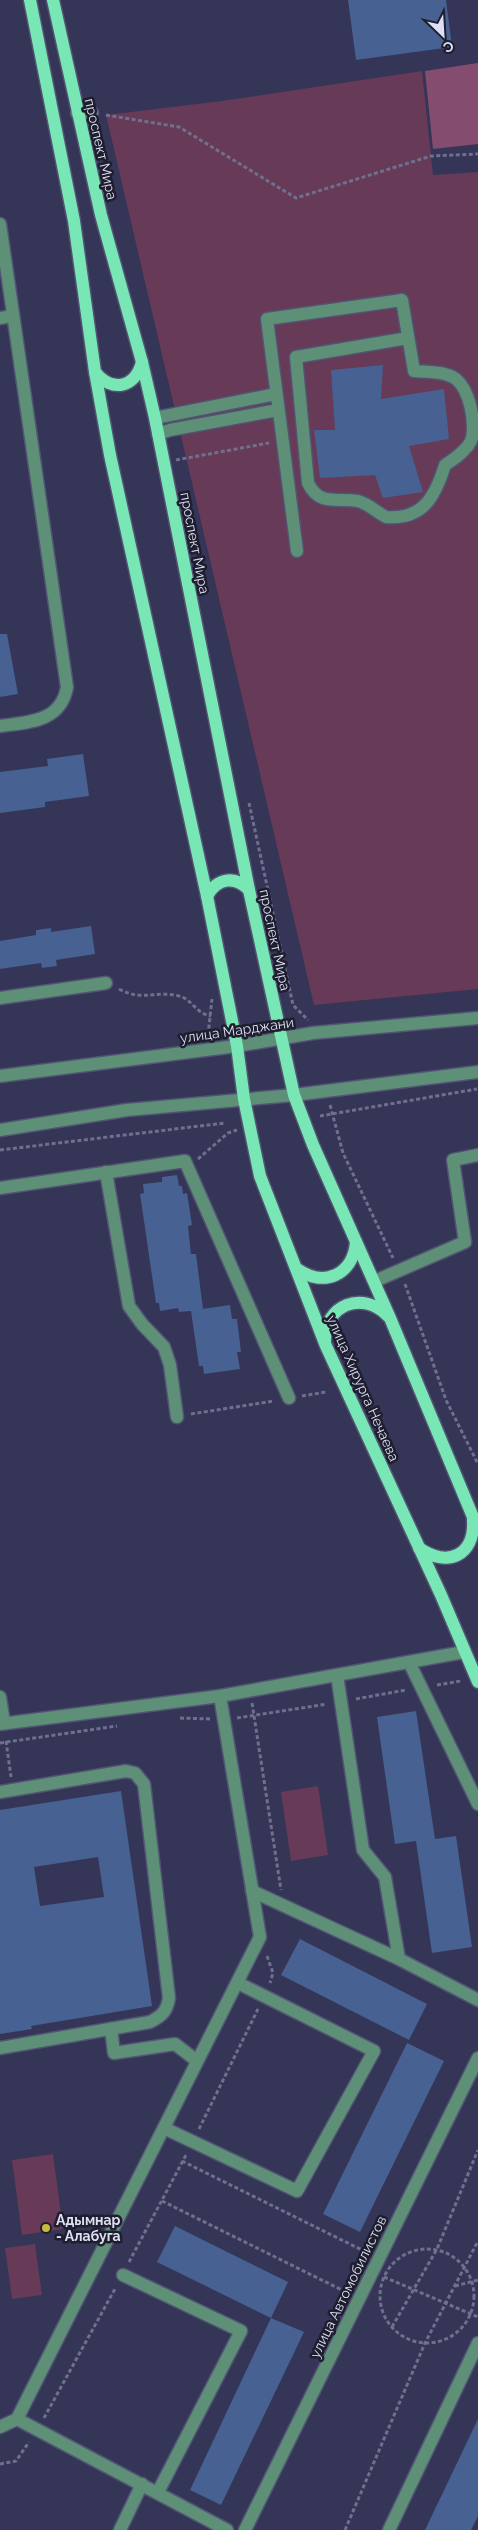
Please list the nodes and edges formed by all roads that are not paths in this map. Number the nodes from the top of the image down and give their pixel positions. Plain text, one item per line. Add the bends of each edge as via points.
1 (30, 0) edge
2 (53, 0) edge
3 (77, 113) junction
4 (92, 113) road end
5 (0, 224) edge
6 (13, 316) junction
7 (0, 318) edge
8 (408, 338) junction
9 (142, 362) junction
10 (95, 372) junction
11 (276, 394) junction
12 (278, 410) junction
13 (155, 418) junction
14 (158, 434) junction
15 (297, 551) dead end
16 (0, 726) edge
17 (249, 890) junction
18 (207, 896) junction
19 (106, 983) road end
20 (0, 998) edge
21 (478, 1018) edge
22 (280, 1040) junction
23 (237, 1046) junction
24 (478, 1072) edge
25 (0, 1076) edge
26 (294, 1095) junction
27 (244, 1099) junction
28 (0, 1130) edge
29 (478, 1155) edge
30 (106, 1172) junction
31 (0, 1188) edge
32 (356, 1242) junction
33 (297, 1269) junction
34 (375, 1281) junction
35 (390, 1318) junction
36 (326, 1346) junction
37 (290, 1398) road end
38 (177, 1417) road end
39 (476, 1524) edge
40 (419, 1548) junction
41 (464, 1652) junction
42 (409, 1662) junction
43 (337, 1675) junction
44 (478, 1682) edge
45 (220, 1696) junction
46 (0, 1697) edge
47 (2, 1724) edge
48 (0, 1792) edge
49 (478, 1804) edge
50 (252, 1891) junction
51 (398, 1959) junction
52 (238, 1983) junction
53 (478, 2000) edge
54 (111, 2029) junction
55 (0, 2048) edge
56 (478, 2058) edge
57 (198, 2061) junction
58 (164, 2128) junction
59 (123, 2275) road end
60 (478, 2343) edge
61 (17, 2419) junction
62 (0, 2427) edge
63 (142, 2484) junction
64 (158, 2492) junction
65 (120, 2530) edge
66 (227, 2530) edge
67 (245, 2530) edge
68 (389, 2530) edge

1 - 10 main road via 74,222
2 - 3 main road, проспект Мира
3 - 4 street
3 - 9 main road, проспект Мира via 101,215
5 - 6 street
6 - 7 street
6 - 16 street via 67,687 58,710 42,720
8 - 8 street via 414,371 456,379 466,393 472,414 472,439 459,456 445,465 435,494 426,505 410,514 386,517 367,504 325,499 313,492 308,483 296,357
8 - 11 street via 402,300 267,319
9 - 10 main road via 139,372 123,385 107,382
9 - 13 main road, проспект Мира
10 - 18 main road via 110,455
11 - 12 street
11 - 13 street
12 - 14 street
12 - 15 street
13 - 14 main road, проспект Мира
14 - 17 main road, проспект Мира
17 - 18 main road via 239,882 227,880 215,885
17 - 22 main road, проспект Мира
18 - 23 main road
19 - 20 street
21 - 22 street, улица Марджани
22 - 23 street, улица Марджани
22 - 26 main road, проспект Мира
23 - 25 street, улица Марджани
23 - 27 main road
24 - 26 street
26 - 27 street
26 - 32 main road
27 - 28 street via 127,1110
27 - 33 main road, улица Хирурга Нечаева via 260,1176
29 - 34 street via 453,1160 465,1242
30 - 31 street
30 - 37 street via 185,1161
30 - 38 street via 130,1306 164,1347
32 - 33 main road via 351,1262 336,1275 315,1278
32 - 34 main road
33 - 36 main road, улица Хирурга Нечаева
34 - 35 main road
35 - 36 main road via 367,1302 340,1308 330,1318 325,1331
35 - 39 main road
36 - 40 main road, улица Хирурга Нечаева
39 - 40 main road via 469,1546 458,1555 444,1559
40 - 41 main road, улица Хирурга Нечаева
41 - 42 street
41 - 44 main road, улица Хирурга Нечаева
42 - 43 street
42 - 49 street
43 - 45 street
43 - 51 street via 363,1850 384,1877
45 - 47 street
45 - 50 street
46 - 47 street
48 - 54 street via 126,1771 135,1774 144,1784 170,1998 162,2016 150,2022
50 - 51 street
50 - 52 street via 260,1937
51 - 53 street
52 - 57 street
52 - 58 street via 374,2051 297,2191
54 - 55 street
54 - 57 street via 114,2053 175,2044
56 - 67 street, улица Автомобилистов
57 - 58 street
58 - 61 street
59 - 64 street via 241,2331
60 - 68 street
61 - 62 street
61 - 63 street
63 - 64 street
63 - 65 street
64 - 66 street

